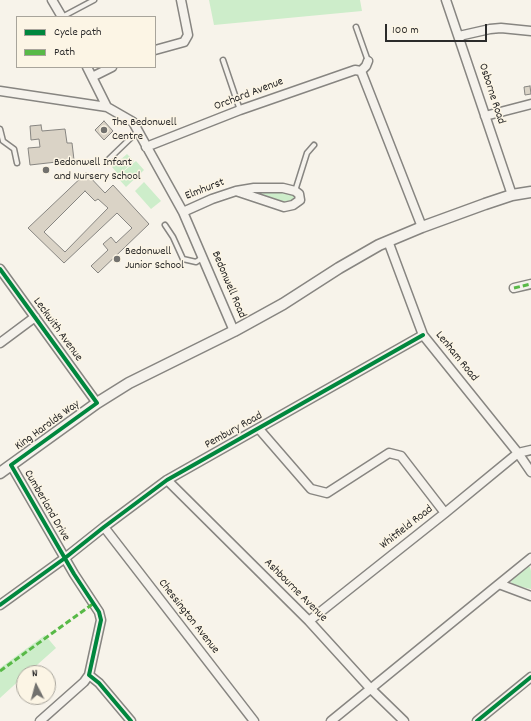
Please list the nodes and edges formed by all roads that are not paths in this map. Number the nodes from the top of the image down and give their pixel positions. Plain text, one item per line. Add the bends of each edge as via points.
1 (52, 0) edge
2 (94, 0) edge
3 (181, 0) edge
4 (446, 0) edge
5 (61, 16) edge
6 (64, 16) edge
7 (356, 27) dead end
8 (531, 31) edge
9 (459, 36) junction
10 (156, 50) edge
11 (224, 60) dead end
12 (368, 61) joint
13 (88, 68) edge
14 (110, 68) edge
15 (361, 71) junction
16 (92, 77) junction
17 (0, 91) edge
18 (531, 104) edge
19 (107, 107) junction
20 (240, 110) junction
21 (485, 116) junction
22 (0, 129) edge
23 (138, 131) junction
24 (314, 145) dead end
25 (146, 147) junction
26 (109, 159) dead end
27 (17, 163) dead end
28 (236, 191) junction
29 (295, 191) junction
30 (531, 192) edge
31 (512, 195) junction
32 (183, 212) junction
33 (164, 225) dead end
34 (422, 227) junction
35 (388, 241) junction
36 (202, 258) junction
37 (0, 269) edge
38 (531, 284) edge
39 (514, 288) dead end
40 (35, 317) junction
41 (234, 331) junction
42 (423, 335) junction
43 (0, 343) edge
44 (97, 403) junction
45 (259, 429) junction
46 (531, 450) edge
47 (518, 453) junction
48 (10, 465) junction
49 (531, 472) edge
50 (0, 473) edge
51 (167, 480) junction
52 (445, 513) junction
53 (104, 527) junction
54 (65, 558) junction
55 (531, 558) edge
56 (499, 584) junction
57 (531, 596) edge
58 (0, 605) edge
59 (309, 621) junction
60 (89, 675) junction
61 (531, 677) edge
62 (370, 688) junction
63 (40, 721) edge
64 (131, 721) edge
65 (254, 721) edge
66 (331, 721) edge
67 (404, 721) edge
68 (477, 721) edge

1 - 5 street
2 - 6 lane
3 - 10 street via 188,35 184,42
4 - 9 street, Osborne Road
7 - 12 lane
8 - 9 street via 501,28
9 - 21 street, Osborne Road
11 - 20 lane
12 - 15 street
13 - 16 street
14 - 16 street
15 - 20 street, Orchard Avenue via 354,70
15 - 34 street
16 - 19 street
17 - 19 street, Bedonwell Road
18 - 21 street
19 - 23 street, Bedonwell Road via 133,122
20 - 25 street, Orchard Avenue
21 - 31 street, Osborne Road
22 - 27 lane via 3,141 14,149
23 - 25 street, Bedonwell Road
23 - 26 lane
24 - 29 lane via 307,153
25 - 32 street, Bedonwell Road
28 - 29 street, Elmhurst via 283,188
28 - 29 street, Elmhurst via 284,206 293,205 300,200 299,194
28 - 32 street, Elmhurst
30 - 31 street, Bedonwell Road
31 - 34 street, Bedonwell Road
32 - 36 street, Bedonwell Road
33 - 36 lane via 183,258 196,262
34 - 35 street, Bedonwell Road
35 - 41 street, Bedonwell Road
35 - 42 street, Lenham Road
36 - 41 street, Bedonwell Road
37 - 40 street, Leckwith Avenue
38 - 39 street
40 - 43 street
40 - 44 street, Leckwith Avenue
41 - 44 street, King Harolds Way via 128,383
42 - 45 street, Pembury Road
42 - 47 street, Lenham Road
44 - 48 street, King Harolds Way
45 - 51 street, Pembury Road
45 - 52 street via 311,489 327,493 389,453 401,456
46 - 47 street
47 - 49 street, Lenham Road
47 - 52 street, Whitfield Road
48 - 50 street, King Harolds Way
48 - 54 street, Cumberland Drive
51 - 53 street, Pembury Road
51 - 59 street, Ashbourne Avenue
52 - 59 street, Whitfield Road
53 - 54 street, Pembury Road
53 - 65 street, Chessington Avenue
54 - 58 street, Pembury Road
54 - 60 street, Cumberland Drive via 98,609 101,620
55 - 56 street
56 - 57 street
56 - 62 street
59 - 62 street, Ashbourne Avenue
60 - 63 street
60 - 64 street
61 - 68 street
62 - 66 street
62 - 67 street, Ashbourne Avenue

